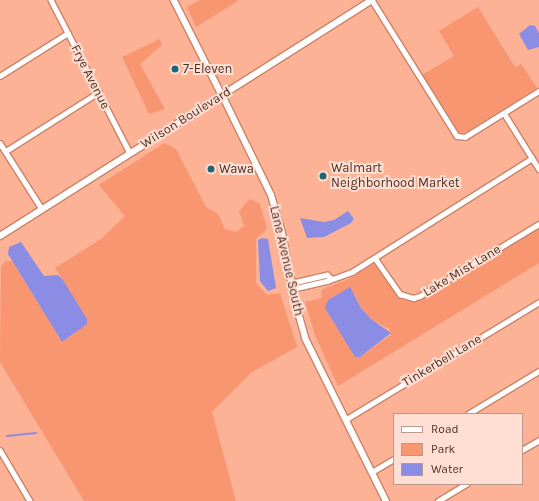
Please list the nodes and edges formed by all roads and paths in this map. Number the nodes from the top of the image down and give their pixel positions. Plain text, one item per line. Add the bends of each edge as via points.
1 (51, 0) edge
2 (174, 0) edge
3 (372, 0) edge
4 (68, 33) junction
5 (0, 76) edge
6 (539, 91) edge
7 (98, 92) junction
8 (222, 95) junction
9 (504, 113) junction
10 (0, 143) edge
11 (6, 151) junction
12 (130, 153) junction
13 (532, 158) junction
14 (539, 169) edge
15 (42, 209) junction
16 (539, 224) edge
17 (0, 236) edge
18 (375, 258) junction
19 (317, 277) junction
20 (331, 278) junction
21 (319, 283) junction
22 (292, 286) junction
23 (539, 302) edge
24 (539, 371) edge
25 (470, 413) edge
26 (345, 420) junction
27 (539, 440) edge
28 (523, 449) edge
29 (0, 450) edge
30 (393, 460) edge
31 (372, 472) junction
32 (464, 485) edge
33 (30, 501) edge
34 (386, 501) edge
35 (438, 501) edge

1 - 4 street, Frye Avenue
2 - 8 street, Lane Avenue South
3 - 8 main road, Wilson Boulevard
3 - 9 street via 457,136 461,137
4 - 5 street
4 - 7 street, Frye Avenue
6 - 9 street
7 - 11 street
7 - 12 street, Frye Avenue
8 - 12 main road, Wilson Boulevard
8 - 22 main road, Lane Avenue South via 271,195 282,233
9 - 13 street
10 - 11 street
11 - 15 street
12 - 15 main road, Wilson Boulevard
13 - 14 street
13 - 18 street
15 - 17 main road, Wilson Boulevard
16 - 18 street, Lake Mist Lane via 413,298 406,298 396,290
18 - 20 street via 352,272
19 - 20 street via 327,275
19 - 21 street
19 - 22 street
20 - 21 street
21 - 22 street
22 - 26 main road, Lane Avenue South via 309,346
23 - 26 street, Tinkerbell Lane
24 - 25 street
26 - 31 main road, Lane Avenue South
27 - 28 street
29 - 33 street
30 - 31 street
31 - 34 main road, Lane Avenue South
32 - 35 street

